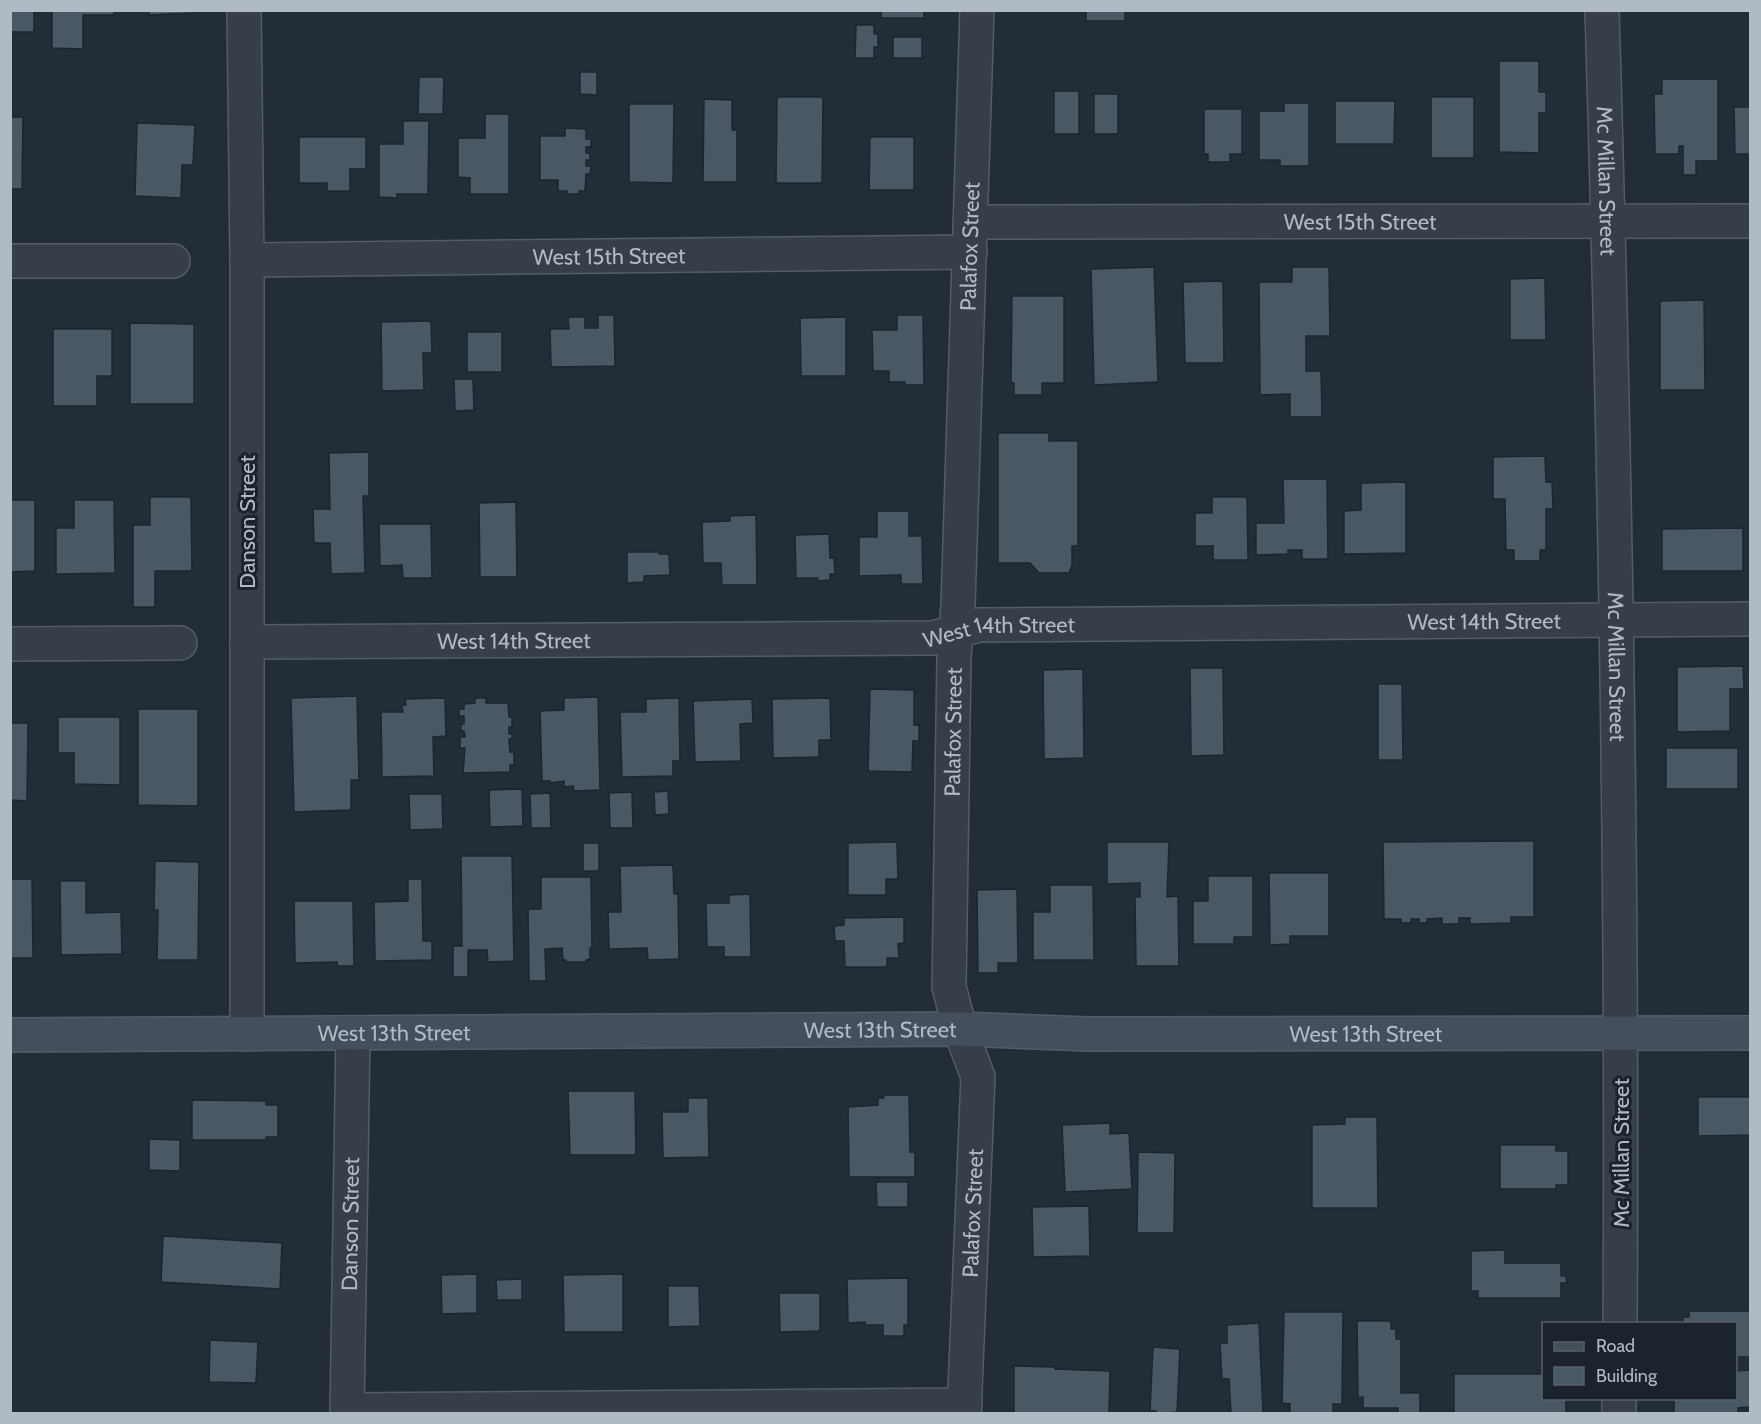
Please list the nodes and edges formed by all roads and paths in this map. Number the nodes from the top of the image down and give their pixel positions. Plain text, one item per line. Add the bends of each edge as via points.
1 (244, 10) edge
2 (977, 10) edge
3 (1602, 10) edge
4 (1750, 221) edge
5 (1608, 222) junction
6 (971, 237) junction
7 (247, 260) junction
8 (10, 261) edge
9 (173, 261) dead end
10 (1615, 619) junction
11 (1750, 619) edge
12 (956, 630) junction
13 (247, 642) junction
14 (180, 643) dead end
15 (10, 644) edge
16 (960, 1029) junction
17 (1750, 1032) edge
18 (352, 1033) junction
19 (1622, 1033) junction
20 (247, 1034) junction
21 (10, 1035) edge
22 (1620, 1322) edge
23 (964, 1409) edge
24 (347, 1412) edge

1 - 7 street, Danson Street
2 - 6 street, Palafox Street
3 - 5 street, Mc Millan Street
4 - 5 street, West 15th Street
5 - 6 street, West 15th Street
5 - 10 street, Mc Millan Street
6 - 7 street, West 15th Street
6 - 12 street, Palafox Street
7 - 13 street, Danson Street
8 - 9 street
10 - 11 street, West 14th Street
10 - 12 street, West 14th Street via 979,625
10 - 19 street, Mc Millan Street
12 - 13 street, West 14th Street via 933,638
12 - 16 street, Palafox Street via 949,987
13 - 20 street, Danson Street
14 - 15 street
16 - 18 street, West 13th Street
16 - 19 street, West 13th Street via 1088,1034
16 - 23 street, Palafox Street via 978,1077
17 - 19 street, West 13th Street
18 - 20 street, West 13th Street
18 - 24 street, Danson Street
19 - 22 street, Mc Millan Street
20 - 21 street, West 13th Street
23 - 24 street

